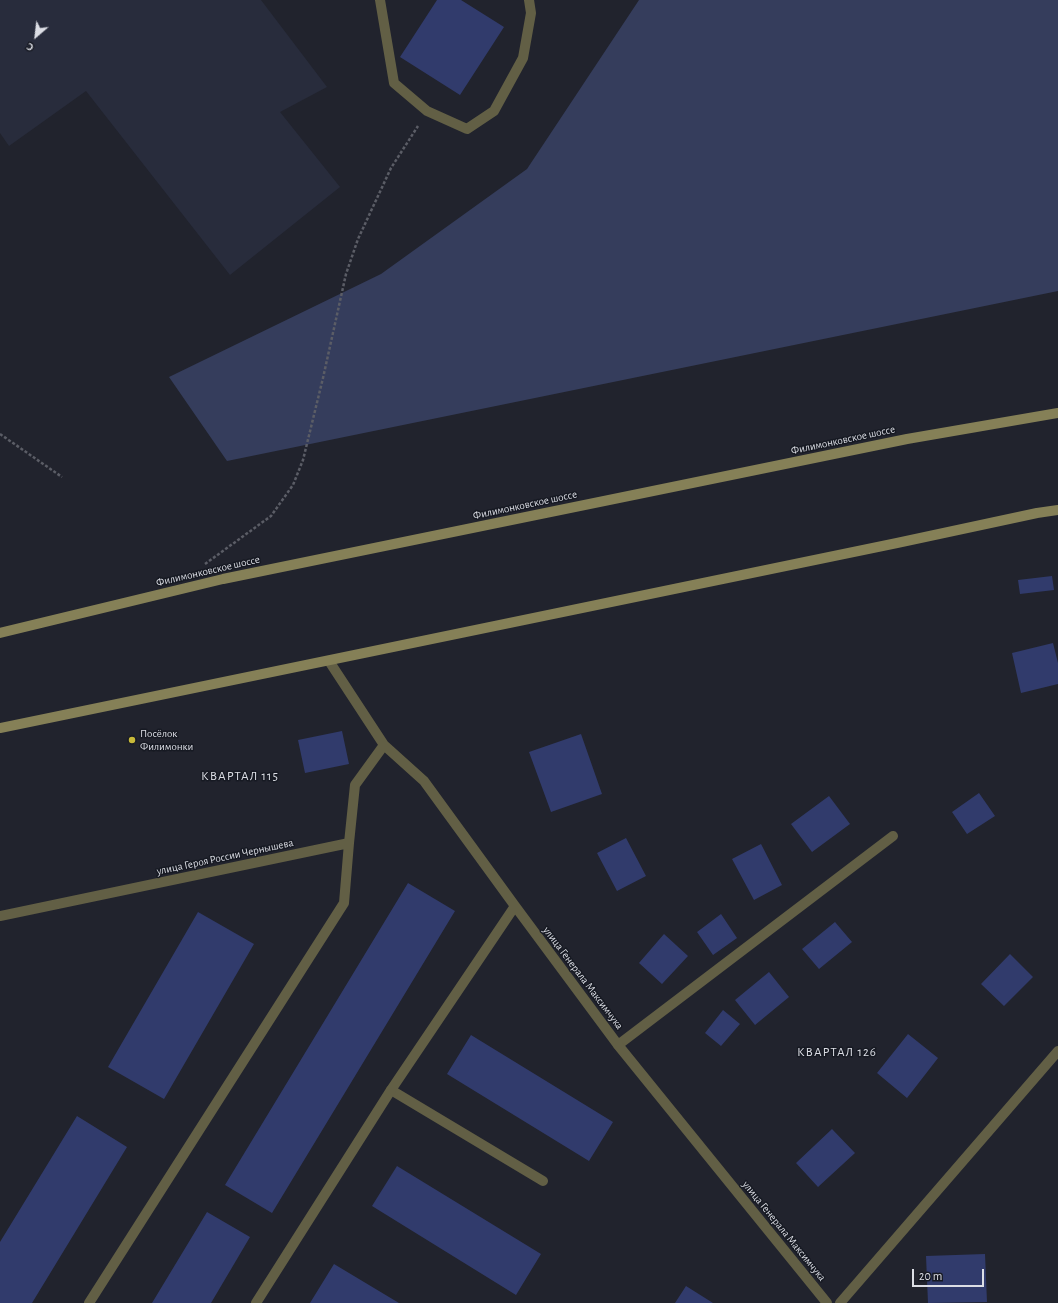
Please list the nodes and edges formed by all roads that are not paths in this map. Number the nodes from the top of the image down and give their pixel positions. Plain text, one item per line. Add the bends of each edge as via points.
1 (380, 0) edge
2 (529, 0) edge
3 (1058, 412) edge
4 (1058, 510) edge
5 (0, 633) edge
6 (330, 661) junction
7 (0, 728) edge
8 (384, 745) junction
9 (893, 836) dead end
10 (349, 843) junction
11 (515, 906) junction
12 (0, 916) edge
13 (618, 1045) junction
14 (1058, 1051) edge
15 (392, 1090) junction
16 (543, 1181) dead end
17 (89, 1303) edge
18 (256, 1303) edge
19 (827, 1303) edge
20 (840, 1303) edge

1 - 2 street via 394,83 427,111 467,129 494,111 523,58 531,13
3 - 5 main road, Филимонковское шоссе via 906,439 223,579
4 - 6 main road
6 - 7 main road
6 - 8 street, улица Генерала Максимчука
8 - 10 street via 355,785
8 - 11 street, улица Генерала Максимчука via 424,780
9 - 13 street
10 - 12 street, улица Героя России Чернышева
10 - 17 street via 344,903
11 - 13 street, улица Генерала Максимчука
11 - 15 street
13 - 19 street, улица Генерала Максимчука
14 - 20 street
15 - 16 street
15 - 18 street

